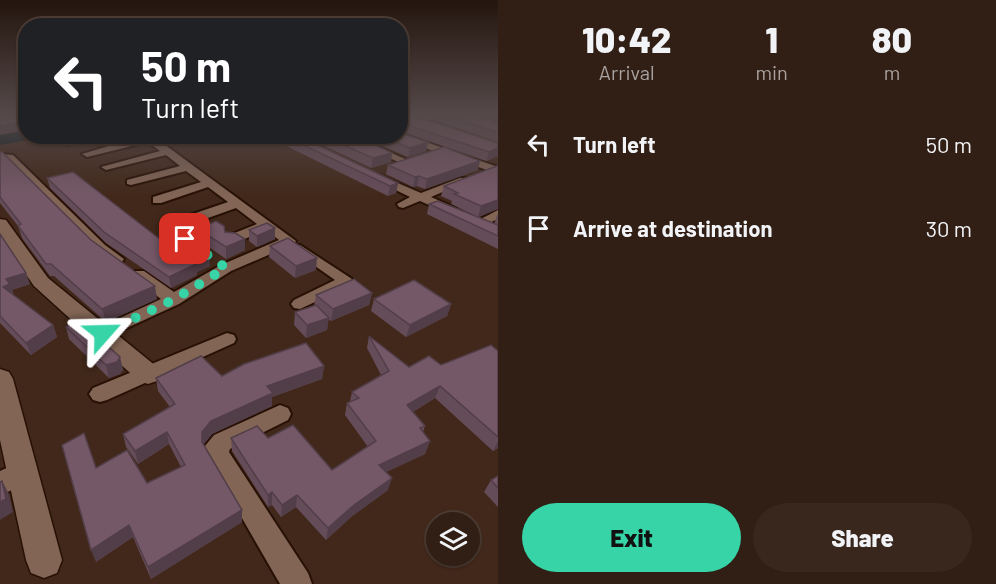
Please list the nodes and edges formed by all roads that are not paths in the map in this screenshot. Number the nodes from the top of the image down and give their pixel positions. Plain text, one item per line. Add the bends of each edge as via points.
1 (415, 141) edge
2 (124, 144) edge
3 (156, 144) edge
4 (368, 144) edge
5 (443, 151) junction
6 (167, 152) junction
7 (87, 154) dead end
8 (0, 157) edge
9 (416, 160) junction
10 (106, 167) dead end
11 (187, 167) junction
12 (496, 170) edge
13 (131, 182) dead end
14 (210, 183) junction
15 (418, 196) junction
16 (157, 200) dead end
17 (237, 203) junction
18 (403, 204) dead end
19 (498, 214) edge
20 (468, 219) junction
21 (189, 220) dead end
22 (0, 224) edge
23 (267, 225) junction
24 (498, 233) edge
25 (232, 239) edge
26 (289, 241) junction
27 (210, 257) edge
28 (226, 268) junction
29 (173, 300) junction
30 (300, 304) dead end
31 (103, 333) junction
32 (227, 339) dead end
33 (148, 374) junction
34 (1, 385) edge
35 (100, 394) dead end
36 (280, 414) dead end
37 (11, 478) edge
38 (44, 560) dead end
39 (297, 584) edge

1 - 5 street
2 - 7 street
3 - 6 street
4 - 9 street
5 - 9 street
5 - 12 street
6 - 10 street
6 - 11 street
8 - 29 street via 9,157 100,248
9 - 15 street via 369,174
11 - 13 street
11 - 14 street
12 - 15 street
14 - 16 street
14 - 17 street
15 - 18 street
15 - 20 street
17 - 21 street
17 - 23 street
19 - 20 street
20 - 24 street
22 - 31 street via 41,282
23 - 25 street
23 - 26 street
26 - 28 street
26 - 30 street via 344,279
27 - 28 street
28 - 29 street
29 - 31 street
31 - 33 street
32 - 33 street
33 - 35 street
34 - 37 street
36 - 39 street via 222,442 217,454
37 - 38 street

